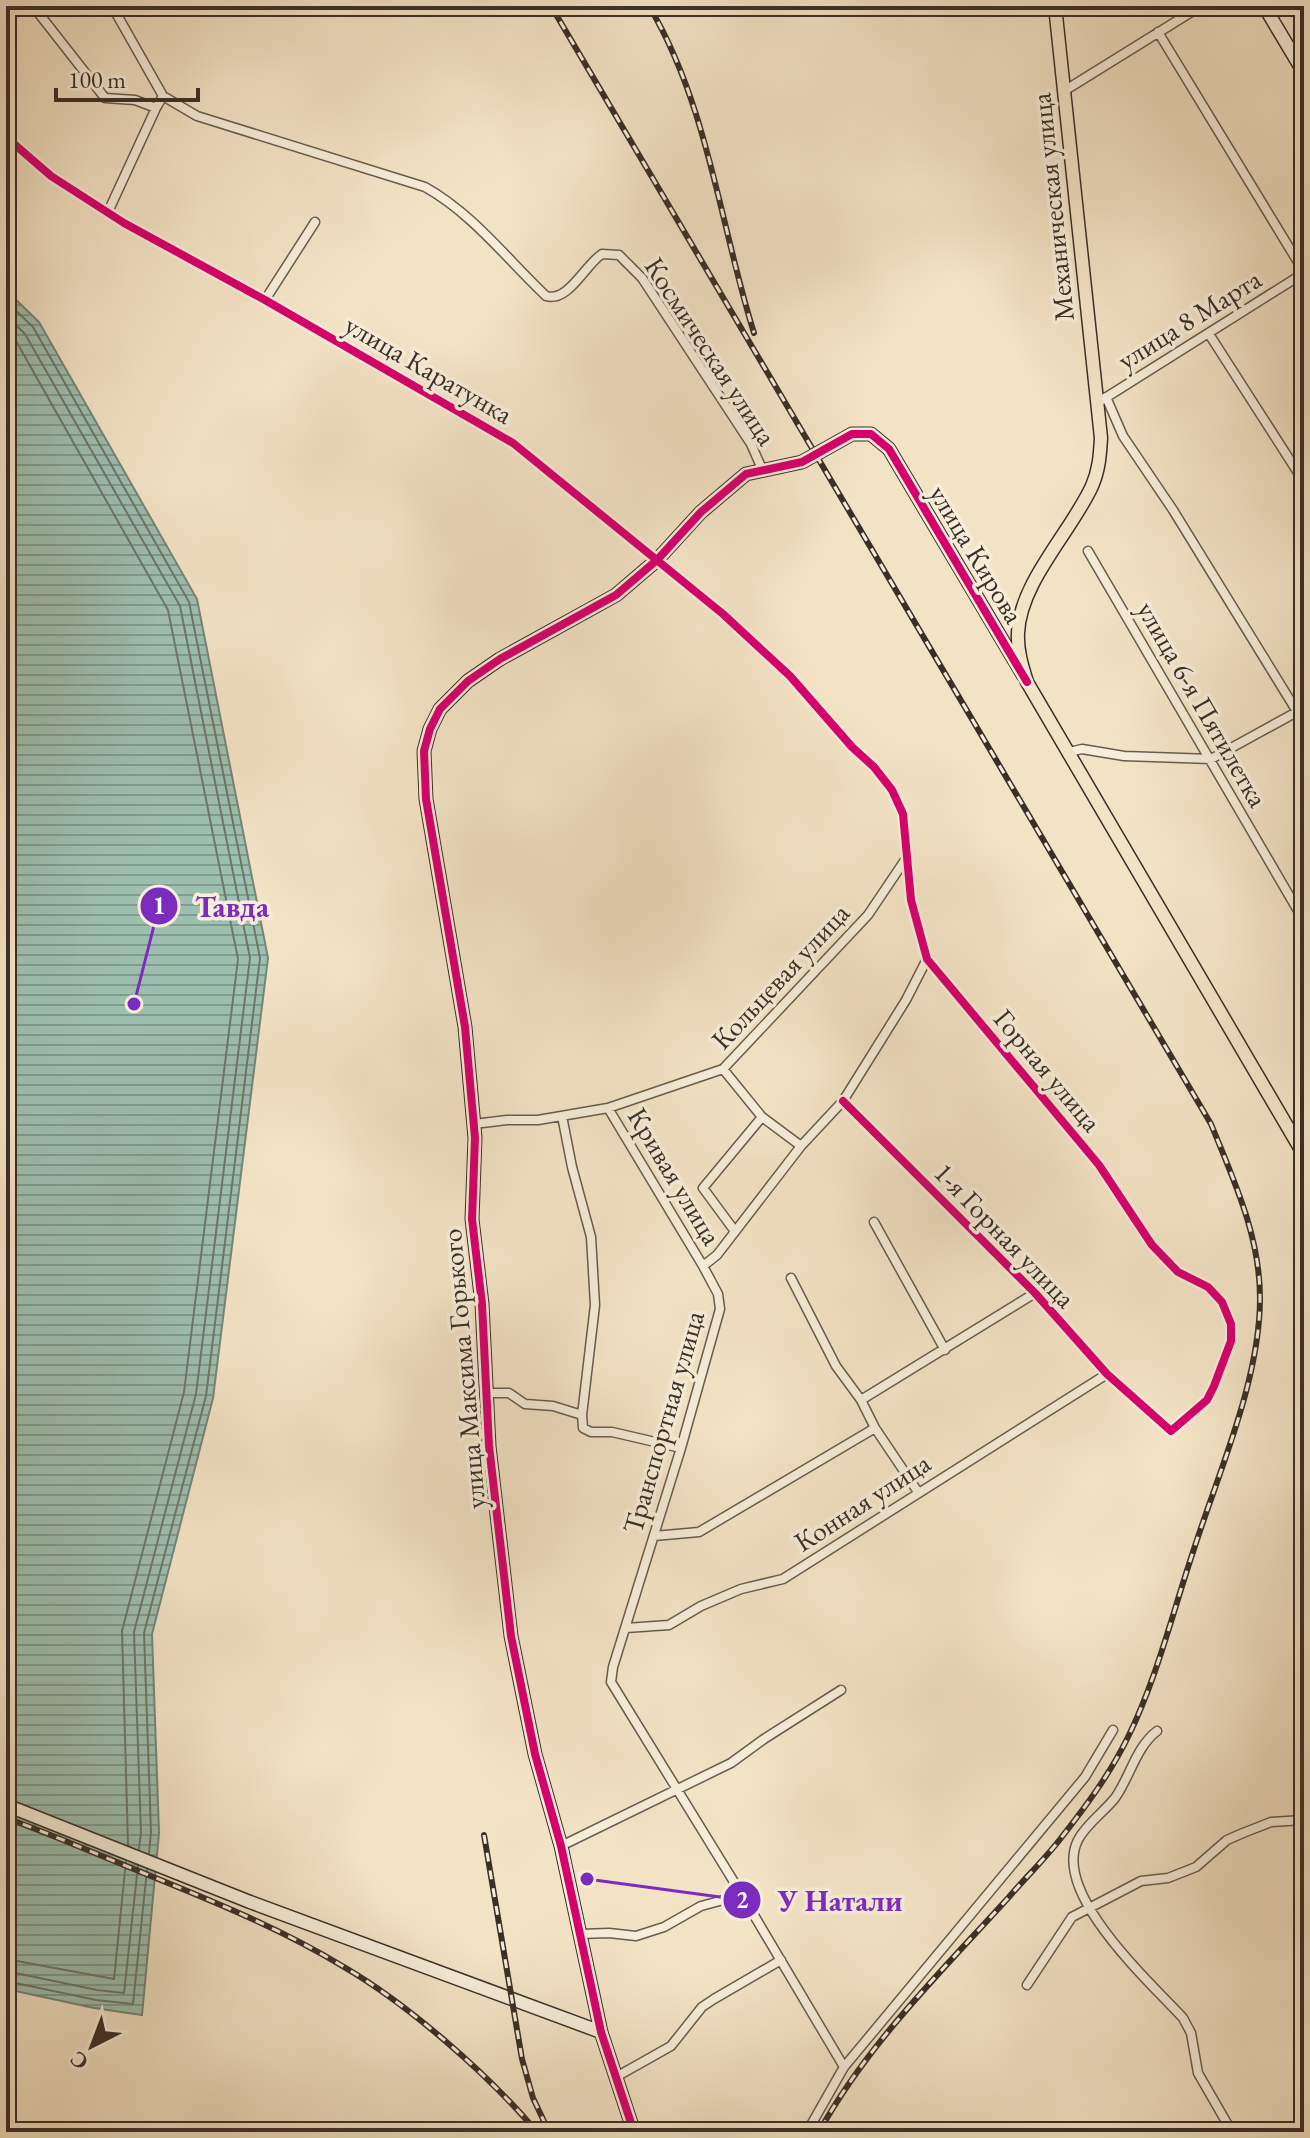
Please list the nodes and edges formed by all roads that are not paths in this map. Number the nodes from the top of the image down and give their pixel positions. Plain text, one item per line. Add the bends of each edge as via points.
1 (33, 6) edge
2 (112, 6) edge
3 (1055, 6) edge
4 (1201, 6) edge
5 (1264, 6) edge
6 (1158, 32) junction
7 (1304, 73) edge
8 (1064, 91) junction
9 (163, 96) junction
10 (156, 108) junction
11 (6, 137) edge
12 (108, 212) junction
13 (315, 222) dead end
14 (1304, 273) edge
15 (265, 300) junction
16 (1209, 334) junction
17 (1102, 400) junction
18 (889, 449) joint
19 (762, 469) junction
20 (1304, 482) edge
21 (1088, 551) dead end
22 (657, 560) junction
23 (1027, 682) junction
24 (1300, 710) edge
25 (1304, 723) edge
26 (1069, 752) junction
27 (1211, 759) junction
28 (906, 838) joint
29 (906, 859) junction
30 (1304, 921) edge
31 (927, 959) junction
32 (723, 1069) junction
33 (843, 1101) junction
34 (608, 1108) junction
35 (562, 1116) junction
36 (762, 1117) junction
37 (474, 1124) junction
38 (801, 1146) junction
39 (1304, 1155) edge
40 (874, 1222) dead end
41 (734, 1230) junction
42 (703, 1266) junction
43 (791, 1278) dead end
44 (1035, 1293) junction
45 (945, 1350) junction
46 (1107, 1374) junction
47 (486, 1393) junction
48 (861, 1400) junction
49 (582, 1415) junction
50 (875, 1428) junction
51 (1171, 1431) joint
52 (681, 1448) junction
53 (918, 1492) junction
54 (654, 1536) junction
55 (626, 1628) junction
56 (841, 1690) dead end
57 (1113, 1730) dead end
58 (1157, 1731) dead end
59 (677, 1790) junction
60 (6, 1805) edge
61 (1304, 1820) edge
62 (561, 1846) junction
63 (742, 1895) junction
64 (1088, 1908) junction
65 (580, 1934) junction
66 (781, 1960) junction
67 (1027, 1985) dead end
68 (601, 2032) junction
69 (844, 2067) junction
70 (616, 2077) junction
71 (634, 2132) edge
72 (807, 2132) edge
73 (1232, 2132) edge

1 - 10 street via 105,98
2 - 9 street
3 - 8 main road, Механическая улица
4 - 6 street
5 - 7 street
6 - 8 street
6 - 14 street
8 - 17 main road, Механическая улица
9 - 10 street
9 - 19 street, Космическая улица via 197,116 425,187 551,298 561,295 602,254 619,255 642,278
10 - 12 street
11 - 12 street, улица Каратунка via 51,176
12 - 15 street, улица Каратунка
13 - 15 street
14 - 16 street, улица 8 Марта
15 - 22 street, улица Каратунка via 513,443
16 - 17 street, улица 8 Марта
16 - 20 street
17 - 23 main road, улица Кирова via 1099,465 1092,485 1019,619 1019,654
17 - 24 street, Механическая улица
18 - 19 street, улица Максима Горького via 871,434 852,434 802,462
18 - 23 street, улица Кирова
19 - 22 street, улица Максима Горького via 731,485
21 - 27 street, улица 6-я Пятилетка
22 - 28 street, улица Каратунка via 790,676 874,767 903,814
22 - 37 street, улица Максима Горького via 616,595 468,681 440,709 430,729 424,751 426,799 465,1027
23 - 26 main road, улица Кирова
24 - 25 street, Механическая улица
24 - 27 street
26 - 27 street
26 - 39 main road, улица Кирова
27 - 30 street, улица 6-я Пятилетка
28 - 29 street, Горная улица
29 - 31 street, Горная улица
29 - 32 street, Кольцевая улица via 868,915
31 - 33 street
31 - 51 street, Горная улица via 1099,1165 1152,1245 1178,1272 1218,1296 1231,1324 1231,1341 1207,1400
32 - 34 street, Кольцевая улица
32 - 36 street
33 - 38 street
33 - 44 street, 1-я Горная улица
34 - 35 street, Кольцевая улица
34 - 42 street, Кривая улица
35 - 37 street, Кольцевая улица
35 - 49 street via 591,1237 595,1305
36 - 38 street
36 - 41 street via 703,1188
37 - 47 street, улица Максима Горького via 472,1219
38 - 41 street
40 - 45 street
41 - 42 street
42 - 52 street, Транспортная улица via 720,1309
43 - 48 street via 836,1366
44 - 45 street
44 - 46 street, 1-я Горная улица
45 - 48 street
46 - 51 street, 1-я Горная улица
46 - 53 street, Конная улица
47 - 49 street via 509,1393 525,1404
47 - 62 street, улица Максима Горького via 511,1636
48 - 50 street
49 - 52 street via 583,1428 591,1432
50 - 53 street
50 - 54 street via 699,1532
52 - 54 street, Транспортная улица
53 - 55 street, Конная улица via 783,1579 741,1589 669,1625
54 - 55 street, Транспортная улица
55 - 59 street, Транспортная улица via 611,1682
56 - 59 street via 731,1763
57 - 69 street via 1085,1777
58 - 64 street via 1147,1739 1114,1798 1078,1839 1076,1886
59 - 62 street
59 - 63 street
60 - 68 street
61 - 64 street via 1271,1822 1243,1833 1196,1867 1141,1881
62 - 65 street, улица Максима Горького
63 - 65 street via 701,1906 636,1936
63 - 66 street
64 - 67 street via 1072,1917
64 - 73 street via 1183,2018 1198,2073
65 - 68 street, улица Максима Горького
66 - 69 street
66 - 70 street via 702,2007 671,2046
68 - 70 street, улица Максима Горького
69 - 72 street
70 - 71 street, улица Максима Горького

